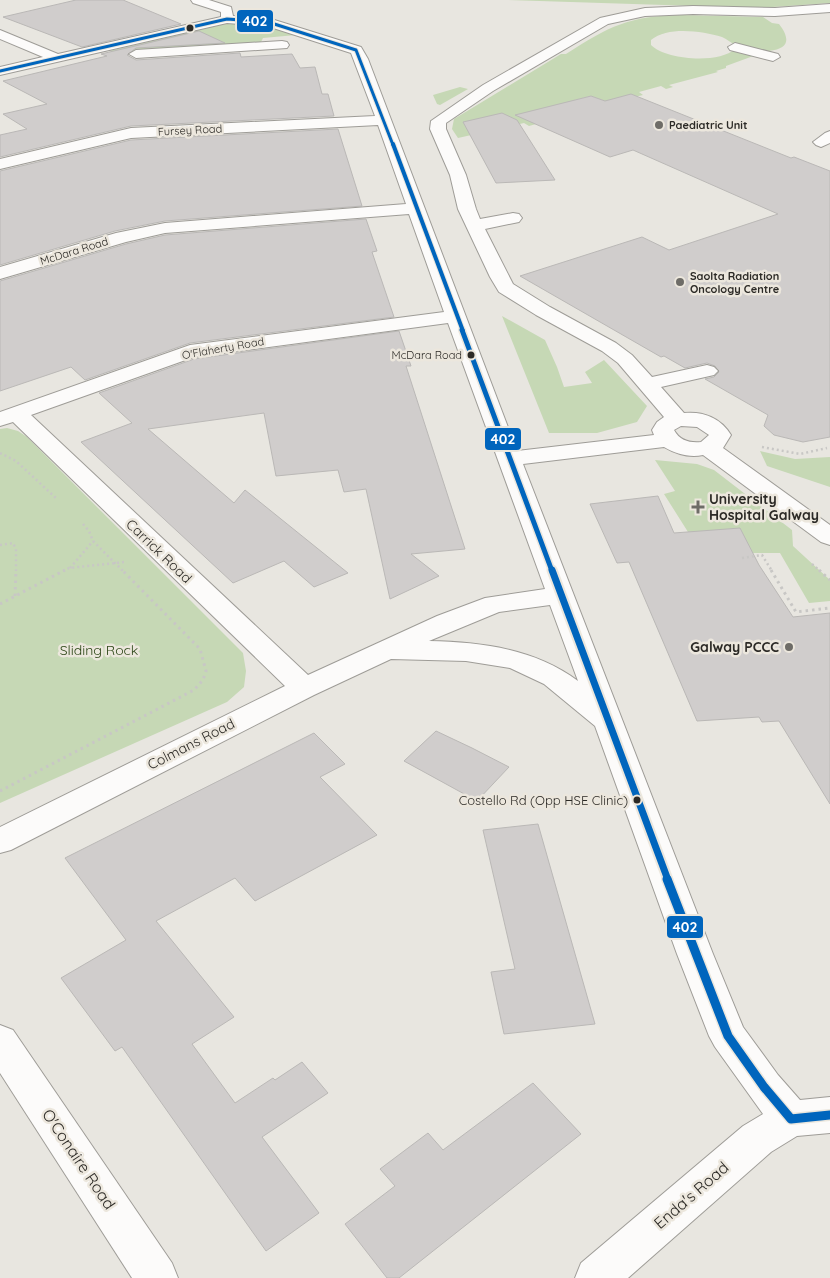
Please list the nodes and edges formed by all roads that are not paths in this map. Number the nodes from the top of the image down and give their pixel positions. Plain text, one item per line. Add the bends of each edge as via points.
1 (197, 0) edge
2 (830, 8) edge
3 (226, 19) junction
4 (0, 34) edge
5 (282, 45) dead end
6 (735, 47) dead end
7 (773, 57) dead end
8 (57, 58) junction
9 (0, 71) edge
10 (383, 120) junction
11 (0, 164) edge
12 (417, 208) junction
13 (513, 218) dead end
14 (476, 225) junction
15 (0, 274) edge
16 (456, 316) junction
17 (707, 372) dead end
18 (648, 384) junction
19 (8, 416) edge
20 (678, 420) junction
21 (667, 440) junction
22 (707, 447) junction
23 (509, 459) junction
24 (830, 537) edge
25 (560, 595) junction
26 (384, 651) junction
27 (304, 688) junction
28 (608, 722) junction
29 (0, 840) edge
30 (0, 1041) edge
31 (830, 1116) edge
32 (791, 1119) junction
33 (157, 1278) edge
34 (596, 1278) edge

1 - 3 street via 227,10
2 - 14 street via 775,12 664,11 621,17 594,26 488,88 439,121 438,128 458,175 467,209
3 - 8 street
3 - 10 street via 268,22 356,50
4 - 8 street
5 - 8 street
6 - 7 street
8 - 9 street
10 - 11 street, Fursey Road via 131,133
10 - 12 street
12 - 15 street, McDara Road via 165,228 122,237
12 - 16 street
13 - 14 street
14 - 18 street via 506,288 609,347
16 - 19 street, O'Flaherty Road via 190,351
16 - 23 street
17 - 18 street
18 - 20 street
19 - 27 street, Carrick Road via 162,554
20 - 21 street via 670,422 662,430
20 - 22 street via 705,422 718,430 718,440
21 - 22 street via 690,448
21 - 23 street
22 - 24 street
23 - 25 street
25 - 26 street, Colmans Road via 494,604
25 - 28 street
26 - 27 street, Colmans Road
26 - 28 street, Colmans Road via 482,652 535,667 575,693
27 - 29 street, Colmans Road
28 - 32 street via 728,1036
30 - 33 street, O'Conaire Road
31 - 32 street
32 - 34 street, Enda's Road via 758,1138

